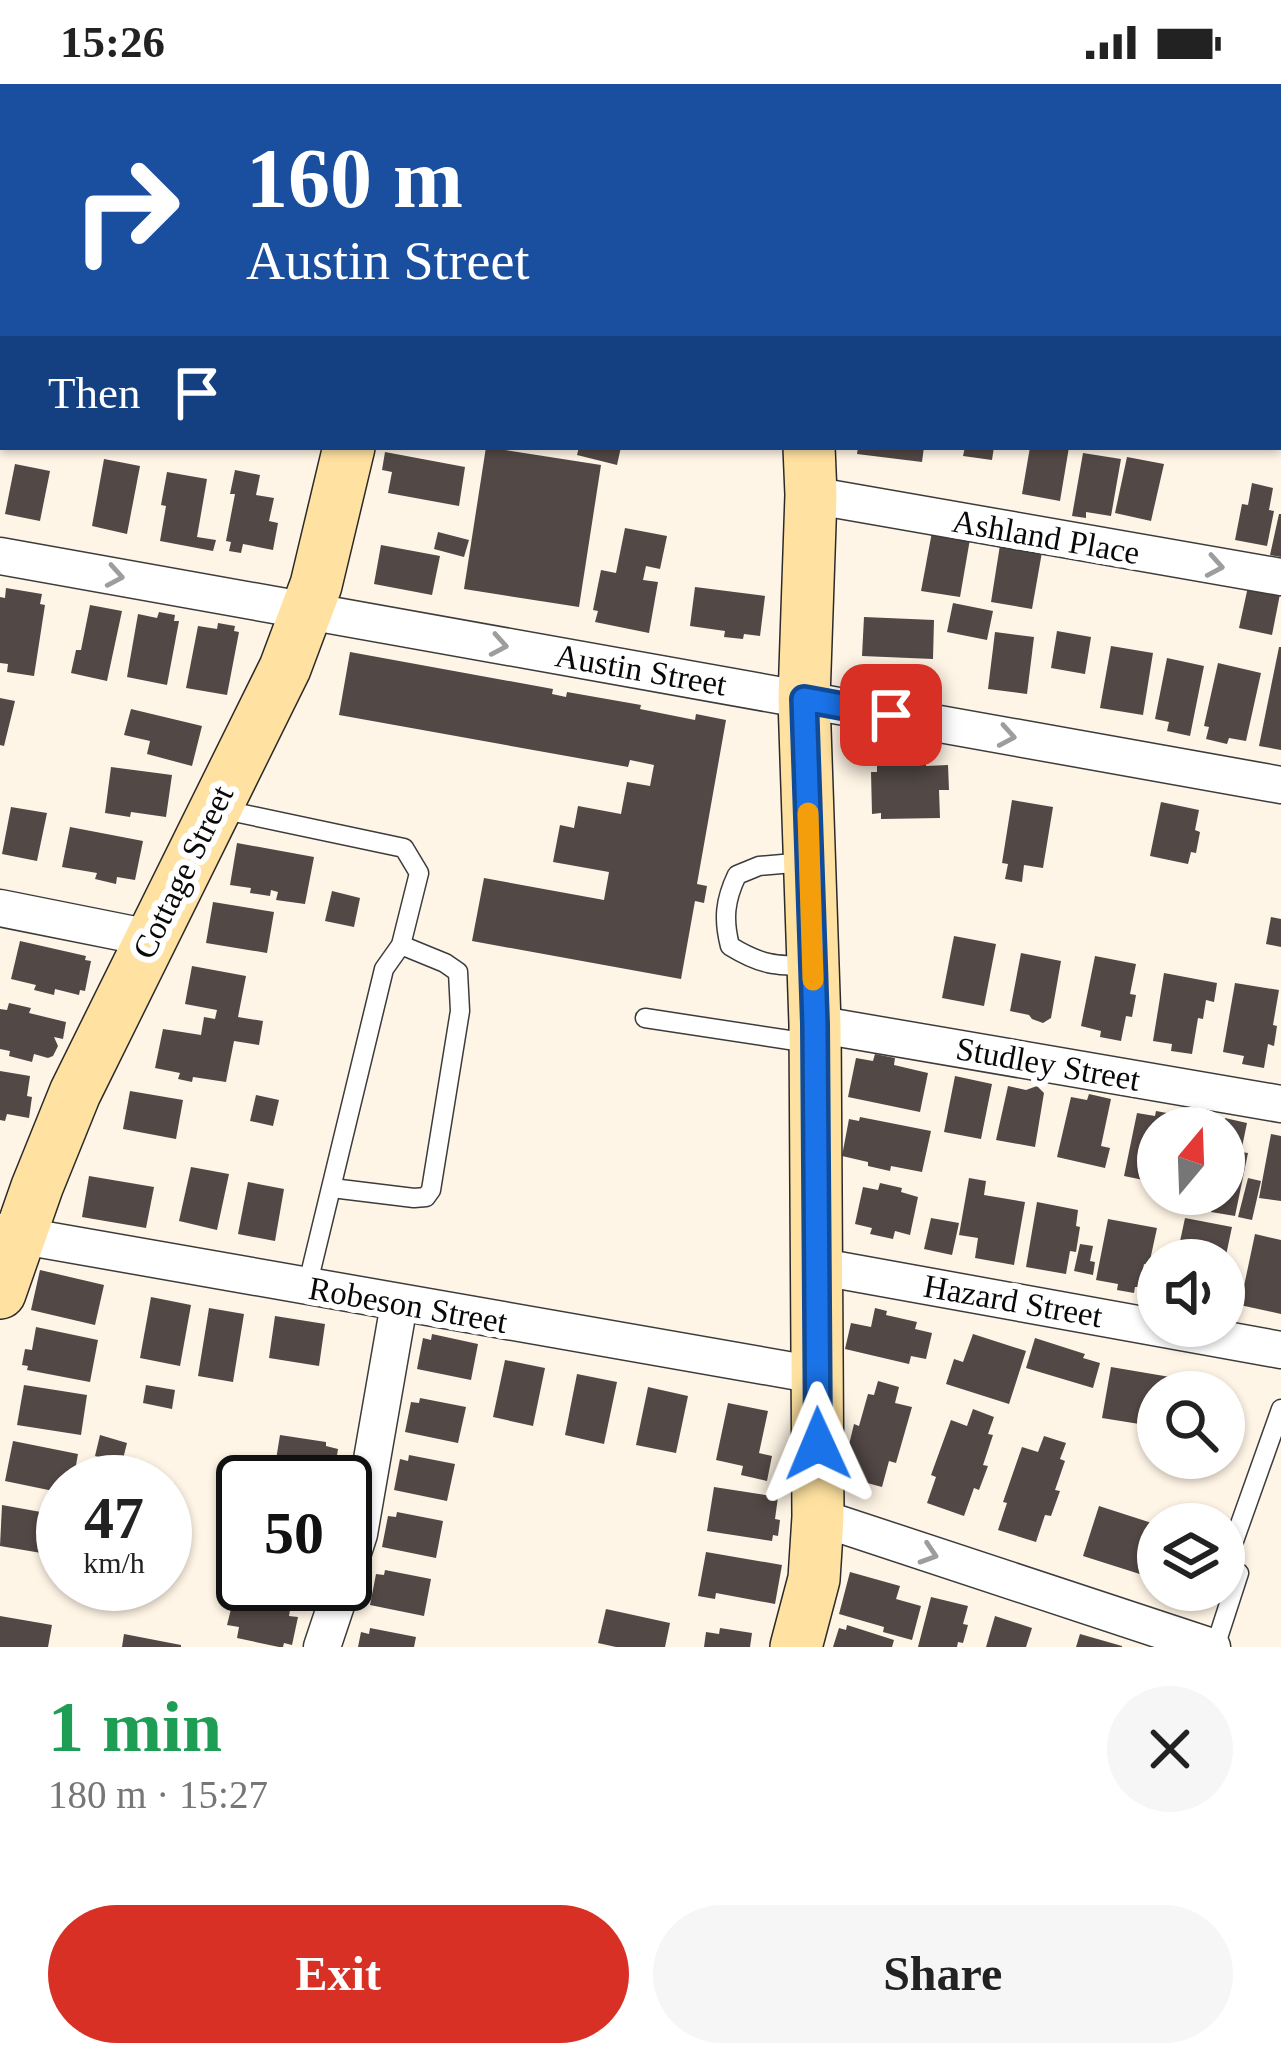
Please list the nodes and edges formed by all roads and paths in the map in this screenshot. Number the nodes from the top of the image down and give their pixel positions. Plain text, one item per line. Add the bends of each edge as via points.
1 (348, 450) edge
2 (810, 471) edge
3 (0, 556) edge
4 (1281, 577) edge
5 (307, 610) junction
6 (804, 699) junction
7 (1281, 785) edge
8 (215, 808) junction
9 (809, 862) junction
10 (0, 908) edge
11 (150, 938) junction
12 (401, 945) junction
13 (812, 966) junction
14 (645, 1018) dead end
15 (814, 1034) junction
16 (1281, 1104) edge
17 (332, 1188) junction
18 (10, 1234) edge
19 (815, 1266) junction
20 (307, 1287) junction
21 (0, 1293) edge
22 (399, 1304) junction
23 (1281, 1350) edge
24 (816, 1375) junction
25 (1281, 1409) edge
26 (372, 1455) edge
27 (818, 1517) junction
28 (334, 1611) edge
29 (322, 1647) edge
30 (796, 1647) edge
31 (1213, 1647) edge

1 - 5 main road, Cottage Street
2 -> 4 street, Ashland Place
2 - 6 main road
3 -> 5 street, Austin Street
5 -> 6 street, Austin Street
5 - 8 main road, Cottage Street
6 -> 7 street, Austin Street
6 - 9 main road
8 - 11 main road, Cottage Street
8 - 12 lane via 404,848 418,873
9 - 13 main road
9 - 13 lane via 737,874 725,925 730,946 755,962
10 - 11 street
11 - 18 main road, Cottage Street
12 - 17 lane via 384,969
12 - 17 lane via 458,971 461,983 431,1190 414,1198
13 - 15 main road
14 - 15 lane
15 - 16 street, Studley Street
15 - 19 main road
17 - 20 lane
18 - 20 street, Robeson Street
18 - 21 main road, Cottage Street
19 - 23 street, Hazard Street
19 - 24 main road
20 - 22 street, Robeson Street
22 - 24 street, Robeson Street
22 - 26 street
24 - 27 main road
25 - 31 lane via 1224,1569 1238,1573
27 - 30 main road via 814,1579
27 -> 31 street
28 - 29 street

